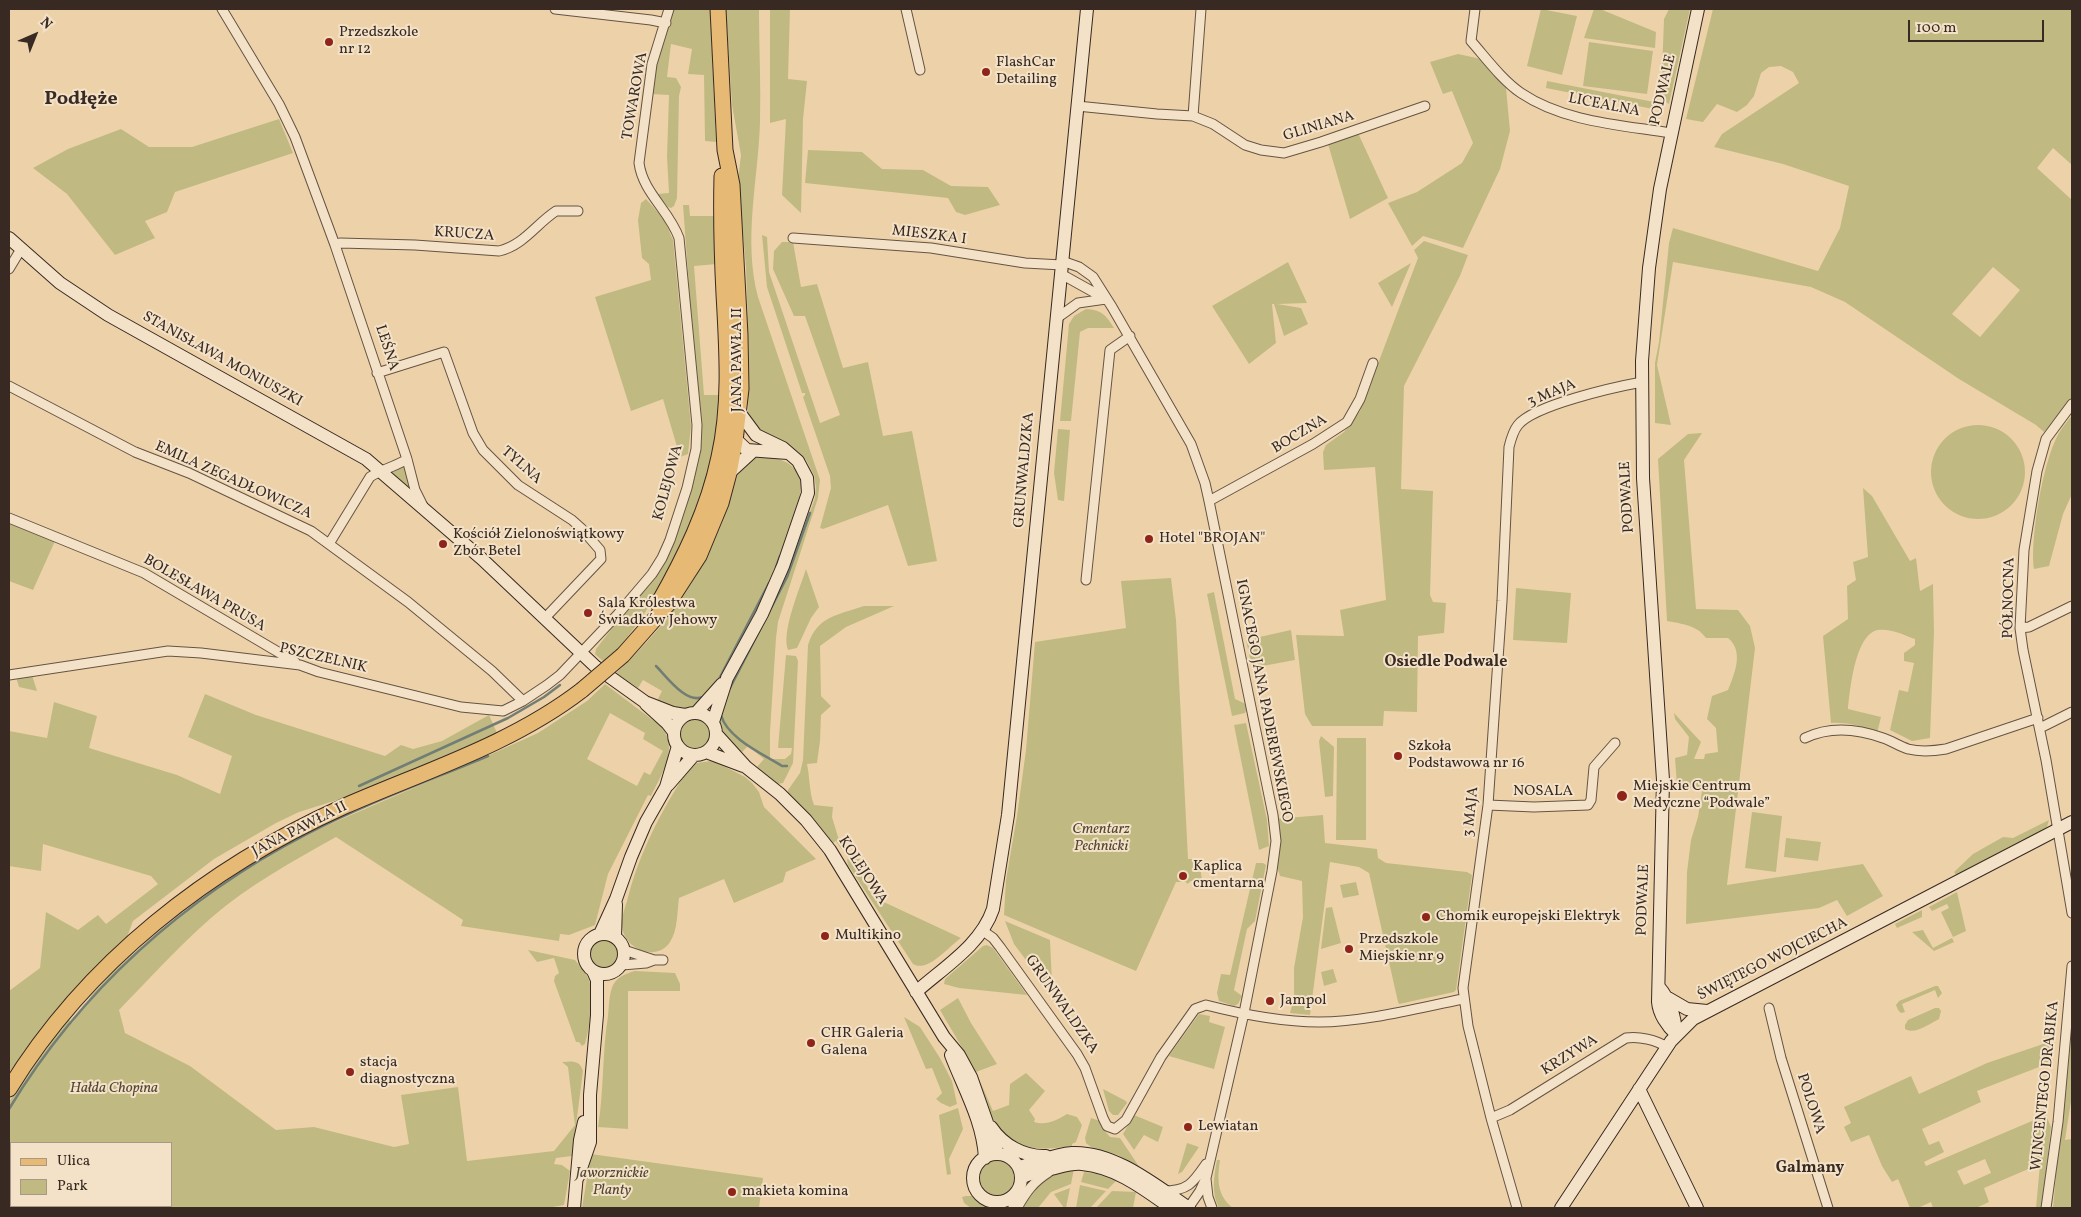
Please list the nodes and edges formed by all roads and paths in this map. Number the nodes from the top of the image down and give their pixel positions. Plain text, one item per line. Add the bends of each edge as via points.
1 (222, 9) edge
2 (555, 9) edge
3 (670, 9) edge
4 (718, 9) edge
5 (906, 9) edge
6 (1087, 9) edge
7 (1201, 9) edge
8 (1475, 9) edge
9 (1698, 9) edge
10 (666, 23) junction
11 (920, 70) dead end
12 (1077, 106) junction
13 (1425, 106) dead end
14 (1193, 116) junction
15 (1671, 133) junction
16 (725, 150) junction
17 (646, 188) joint
18 (578, 211) dead end
19 (9, 238) edge
20 (793, 238) dead end
21 (335, 245) junction
22 (22, 249) junction
23 (1062, 267) junction
24 (9, 269) edge
25 (1106, 299) junction
26 (1057, 318) junction
27 (1130, 336) junction
28 (1374, 363) dead end
29 (380, 372) junction
30 (1642, 382) junction
31 (9, 386) edge
32 (2072, 404) edge
33 (739, 412) junction
34 (724, 425) junction
35 (756, 435) junction
36 (735, 441) junction
37 (752, 451) junction
38 (720, 454) junction
39 (790, 454) junction
40 (407, 460) junction
41 (380, 471) junction
42 (729, 473) junction
43 (1209, 501) junction
44 (423, 506) junction
45 (9, 518) edge
46 (329, 544) junction
47 (1086, 580) dead end
48 (2072, 606) edge
49 (544, 619) junction
50 (2020, 628) junction
51 (640, 635) junction
52 (580, 653) junction
53 (300, 665) junction
54 (9, 675) edge
55 (727, 678) junction
56 (523, 701) junction
57 (645, 702) junction
58 (2072, 712) edge
59 (691, 714) junction
60 (713, 722) junction
61 (2039, 723) junction
62 (674, 732) junction
63 (717, 735) junction
64 (1805, 738) dead end
65 (1615, 743) dead end
66 (678, 746) junction
67 (700, 754) junction
68 (746, 767) junction
69 (666, 786) junction
70 (1488, 805) junction
71 (2072, 822) edge
72 (2059, 830) junction
73 (616, 899) junction
74 (2072, 913) edge
75 (983, 931) junction
76 (600, 934) junction
77 (615, 937) junction
78 (624, 950) junction
79 (622, 965) junction
80 (2072, 966) edge
81 (592, 971) junction
82 (610, 973) junction
83 (1659, 987) junction
84 (916, 992) junction
85 (1668, 998) junction
86 (1463, 999) junction
87 (1769, 1008) dead end
88 (1707, 1011) junction
89 (1244, 1013) junction
90 (598, 1014) junction
91 (1676, 1034) junction
92 (944, 1037) junction
93 (1667, 1047) junction
94 (1639, 1089) junction
95 (9, 1090) edge
96 (1491, 1118) junction
97 (986, 1120) junction
98 (998, 1154) junction
99 (984, 1158) junction
100 (1209, 1160) junction
101 (1057, 1162) junction
102 (1020, 1172) junction
103 (1206, 1178) junction
104 (1185, 1188) junction
105 (1162, 1190) junction
106 (997, 1205) edge
107 (1015, 1205) edge
108 (1186, 1207) edge
109 (574, 1208) edge
110 (1171, 1208) edge
111 (1212, 1208) edge
112 (1517, 1208) edge
113 (1561, 1208) edge
114 (1697, 1208) edge
115 (1828, 1208) edge
116 (2046, 1208) edge

1 - 21 street, LEŚNA via 295,137
2 - 10 street
3 - 10 street, TOWAROWA
4 - 16 main road, JANA PAWŁA II
5 - 11 street
6 - 12 street, GRUNWALDZKA
7 - 14 street
8 - 15 street, LICEALNA via 1471,41 1511,84 1529,98 1565,114
9 - 15 street, PODWALE
10 - 17 street, TOWAROWA via 652,64 643,128 639,163
12 - 14 street, GLINIANA
12 - 23 street, GRUNWALDZKA
13 - 14 street, GLINIANA via 1284,153 1244,145 1213,124
15 - 30 street, PODWALE via 1649,268
16 - 33 main road, JANA PAWŁA II via 732,185 740,335
16 - 34 main road, JANA PAWŁA II via 721,219 727,365
17 - 52 street, KOLEJOWA via 668,216 679,238 697,425 696,449 687,488 662,558 652,574
18 - 21 street, KRUCZA via 556,211 521,241 499,251 415,245
19 - 22 street, STANISŁAWA MONIUSZKI
20 - 23 street, MIESZKA I via 931,248
21 - 29 street, LEŚNA
22 - 24 street
22 - 41 street, STANISŁAWA MONIUSZKI via 66,287 108,315 355,452
23 - 25 street, IGNACEGO JANA PADEREWSKIEGO
23 - 25 street, IGNACEGO JANA PADEREWSKIEGO via 1079,267 1093,277
23 - 26 street, GRUNWALDZKA
25 - 26 street via 1078,303
25 - 27 street, IGNACEGO JANA PADEREWSKIEGO
26 - 75 street, GRUNWALDZKA via 1008,815 993,909
27 - 43 street, IGNACEGO JANA PADEREWSKIEGO via 1190,444
27 - 47 street via 1110,350
28 - 43 street, BOCZNA via 1347,422
29 - 40 street, LEŚNA
29 - 49 street, TYLNA via 444,352 473,432 483,450 518,484 572,520 600,550 601,559
30 - 70 street, 3 MAJA via 1600,390 1541,411 1517,426 1511,440
30 - 83 street, PODWALE via 1644,508 1663,780
31 - 46 street, EMILA ZEGADŁOWICZA via 135,452 274,512
32 - 50 street, PÓŁNOCNA via 2046,438 2037,471 2024,550
33 - 35 street
33 - 36 main road, JANA PAWŁA II
34 - 36 street
34 - 38 main road, JANA PAWŁA II
35 - 36 street
35 - 39 street
36 - 37 street
36 - 38 street
36 - 42 main road, JANA PAWŁA II
37 - 39 street
37 - 42 street
38 - 51 main road, JANA PAWŁA II via 699,523
39 - 55 street via 806,474 807,498 774,589
40 - 41 street
40 - 44 street, LEŚNA
41 - 44 street, STANISŁAWA MONIUSZKI
41 - 46 street via 370,477
42 - 51 main road, JANA PAWŁA II via 714,520 689,574 663,611
43 - 89 street, IGNACEGO JANA PADEREWSKIEGO via 1274,815 1276,842
44 - 49 street, LEŚNA
45 - 53 street, BOLESŁAWA PRUSA via 144,573
46 - 56 street, EMILA ZEGADŁOWICZA via 422,613
48 - 50 street via 2029,627
49 - 52 street, LEŚNA
50 - 61 street, PÓŁNOCNA
51 - 95 main road, JANA PAWŁA II, bridge via 582,690 542,718 285,835 200,888 144,932 104,970 55,1025
52 - 56 street, PSZCZELNIK via 560,675
52 - 57 street
53 - 54 street, PSZCZELNIK via 168,651
53 - 56 street, PSZCZELNIK via 461,707 503,710
55 - 59 street
55 - 60 street
57 - 59 street via 672,713
57 - 62 street
58 - 61 street
59 - 60 street via 706,715
59 - 62 street via 679,719
60 - 63 street
61 - 64 street via 1934,751 1909,749 1871,735 1843,730 1817,732
61 - 72 street, PÓŁNOCNA
62 - 66 street
63 - 67 street via 714,745
63 - 68 street, KOLEJOWA
65 - 70 street, NOSALA via 1594,767 1588,805
66 - 67 street via 683,751
66 - 69 street
67 - 68 street, KOLEJOWA
67 - 69 street
68 - 84 street, KOLEJOWA via 780,794 830,850
69 - 73 street via 631,856
70 - 86 street, 3 MAJA
71 - 72 street, ŚWIĘTEGO WOJCIECHA
72 - 74 street
72 - 88 street, ŚWIĘTEGO WOJCIECHA
73 - 76 street
73 - 77 street
75 - 84 street, GRUNWALDZKA
75 - 89 street, GRUNWALDZKA via 1000,947 1078,1054 1103,1118 1107,1126 1115,1129 1126,1120 1161,1057 1195,1010 1206,1005
76 - 77 street
76 - 81 street via 592,938 584,951
77 - 78 street
78 - 79 street
78 - 79 street via 658,960
79 - 82 street
80 - 116 street, WINCENTEGO DRABIKA via 2058,1122
81 - 82 street
81 - 90 street via 597,980
82 - 90 street
83 - 85 street
83 - 91 street, PODWALE via 1658,1008
84 - 92 street, KOLEJOWA
85 - 88 street via 1687,1008
85 - 91 street via 1676,1021
86 - 89 street via 1321,1022
86 - 96 street, 3 MAJA
87 - 115 street, POLOWA via 1781,1058
88 - 91 street, ŚWIĘTEGO WOJCIECHA
89 - 100 street, IGNACEGO JANA PADEREWSKIEGO
90 - 109 street via 590,1095 590,1142 578,1177
91 - 93 street, ŚWIĘTEGO WOJCIECHA
92 - 97 street, KOLEJOWA via 972,1077
92 - 99 street, KOLEJOWA via 973,1108
93 - 94 street, ŚWIĘTEGO WOJCIECHA
93 - 96 street, KRZYWA via 1637,1037 1626,1038 1510,1110
94 - 113 street, ŚWIĘTEGO WOJCIECHA
94 - 114 street
96 - 112 street, 3 MAJA
97 - 98 street, KOLEJOWA
97 - 101 street via 995,1133 1015,1150
98 - 99 street
98 - 102 street via 1008,1156
99 - 106 street via 975,1169 974,1184 983,1197
100 - 103 street, IGNACEGO JANA PADEREWSKIEGO
100 - 104 street, IGNACEGO JANA PADEREWSKIEGO
101 - 102 street via 1039,1170
101 - 105 street via 1081,1153 1105,1157
101 - 107 street
101 - 110 street via 1103,1168 1126,1178
102 - 107 street
103 - 108 street, IGNACEGO JANA PADEREWSKIEGO via 1196,1199
103 - 111 street, IGNACEGO JANA PADEREWSKIEGO
104 - 105 street
104 - 108 street via 1182,1198
105 - 108 street
106 - 107 street

